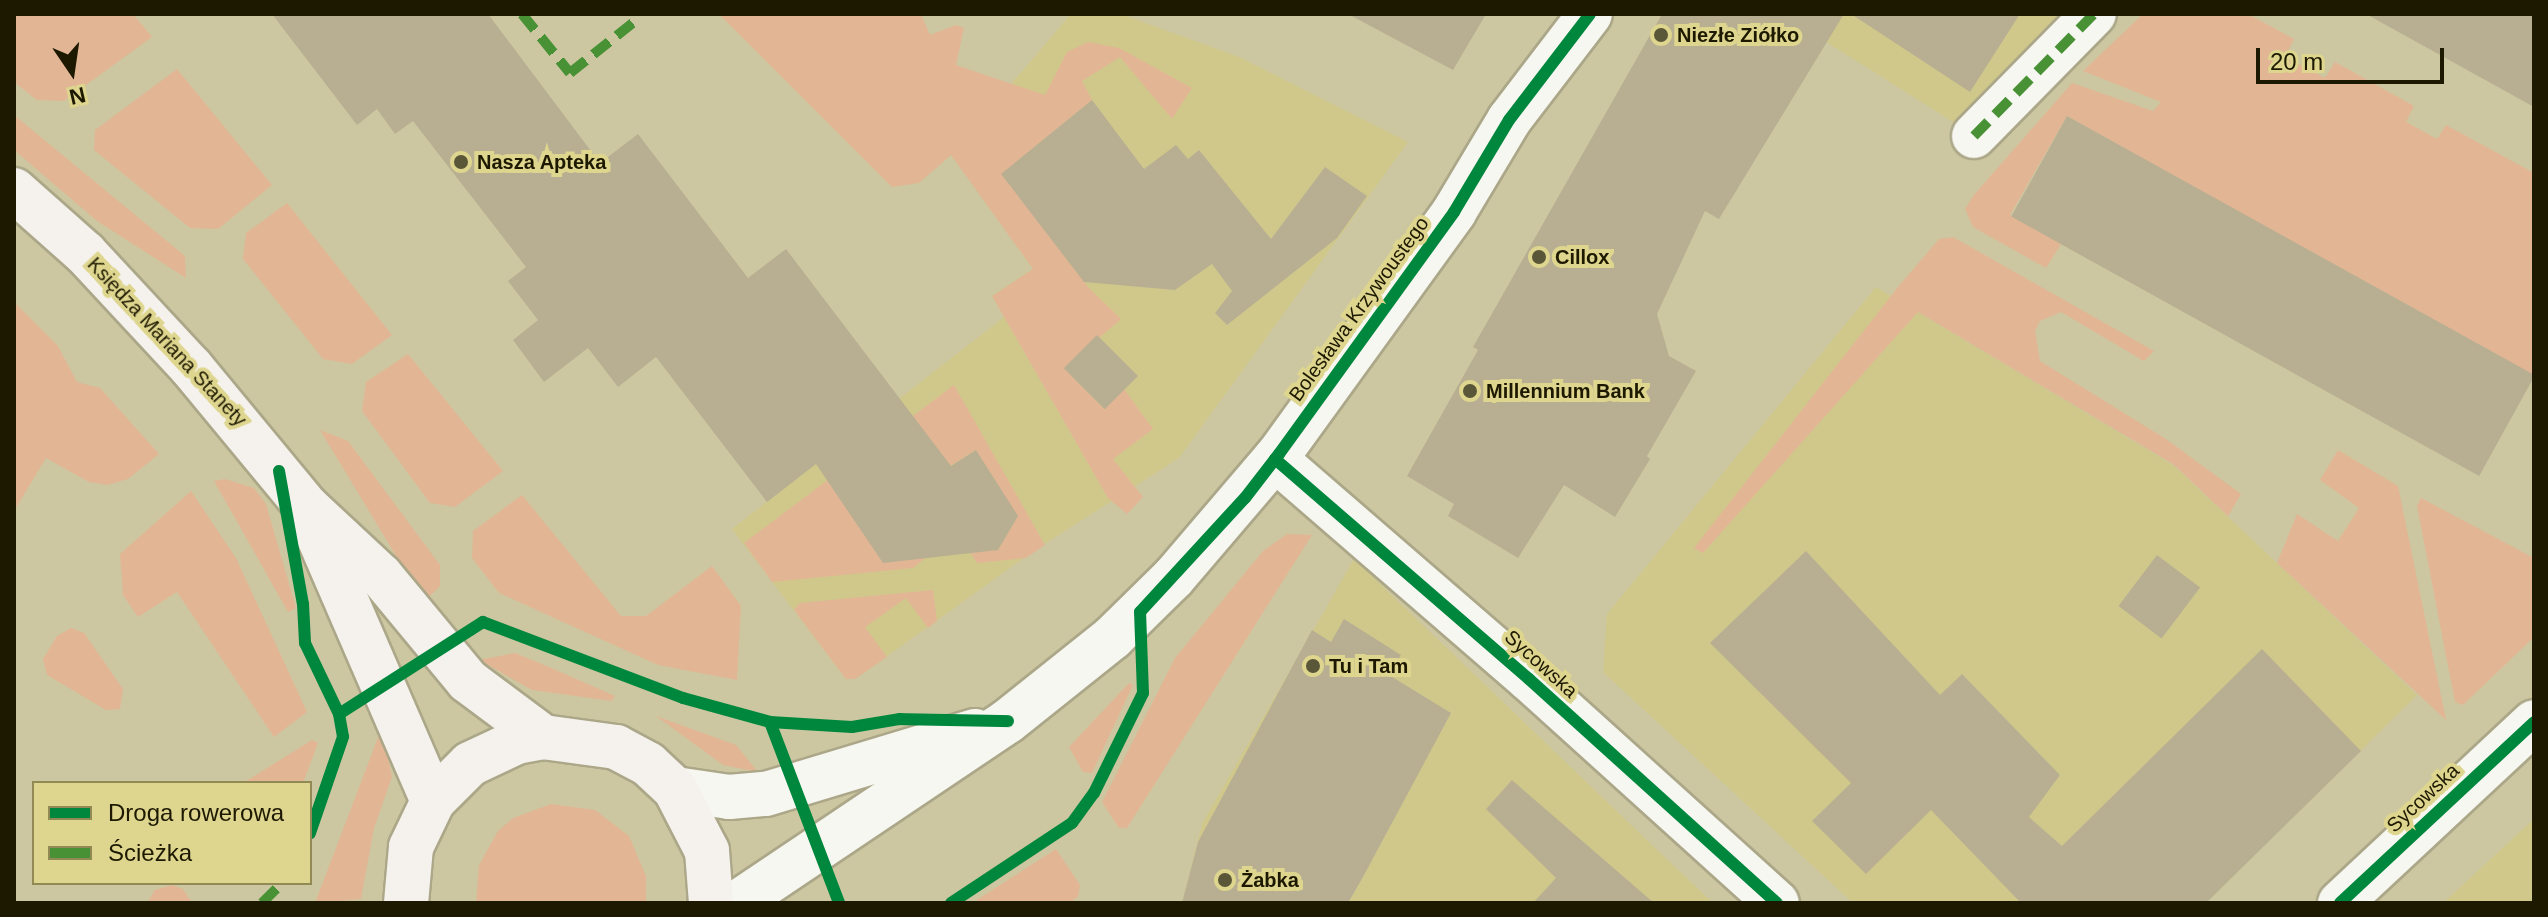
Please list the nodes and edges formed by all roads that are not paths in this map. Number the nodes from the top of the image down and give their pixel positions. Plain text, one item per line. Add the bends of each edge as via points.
1 (1590, 14) edge
2 (2094, 14) edge
3 (1974, 136) dead end
4 (14, 190) edge
5 (1275, 459) junction
6 (307, 507) junction
7 (1008, 721) junction
8 (2534, 722) edge
9 (543, 737) junction
10 (675, 789) junction
11 (433, 801) junction
12 (404, 901) edge
13 (711, 903) edge
14 (737, 903) edge
15 (1777, 903) edge
16 (2340, 903) edge

1 - 5 street, Bolesława Krzywoustego via 1509,120 1454,212
2 - 3 street
4 - 6 street, Księdza Mariana Stanety via 85,253 248,430
5 - 7 street, Bolesława Krzywoustego via 1148,603
5 - 15 street, Sycowska
6 - 9 street, Księdza Mariana Stanety via 381,576 468,681
6 - 11 street, Księdza Mariana Stanety
7 - 10 street, Bolesława Krzywoustego via 766,794 729,797
7 - 14 street, Bolesława Krzywoustego
8 - 16 street, Sycowska
9 - 10 street via 616,747 648,764
9 - 11 street via 517,742 470,764
10 - 13 street via 707,851
11 - 12 street via 411,847

